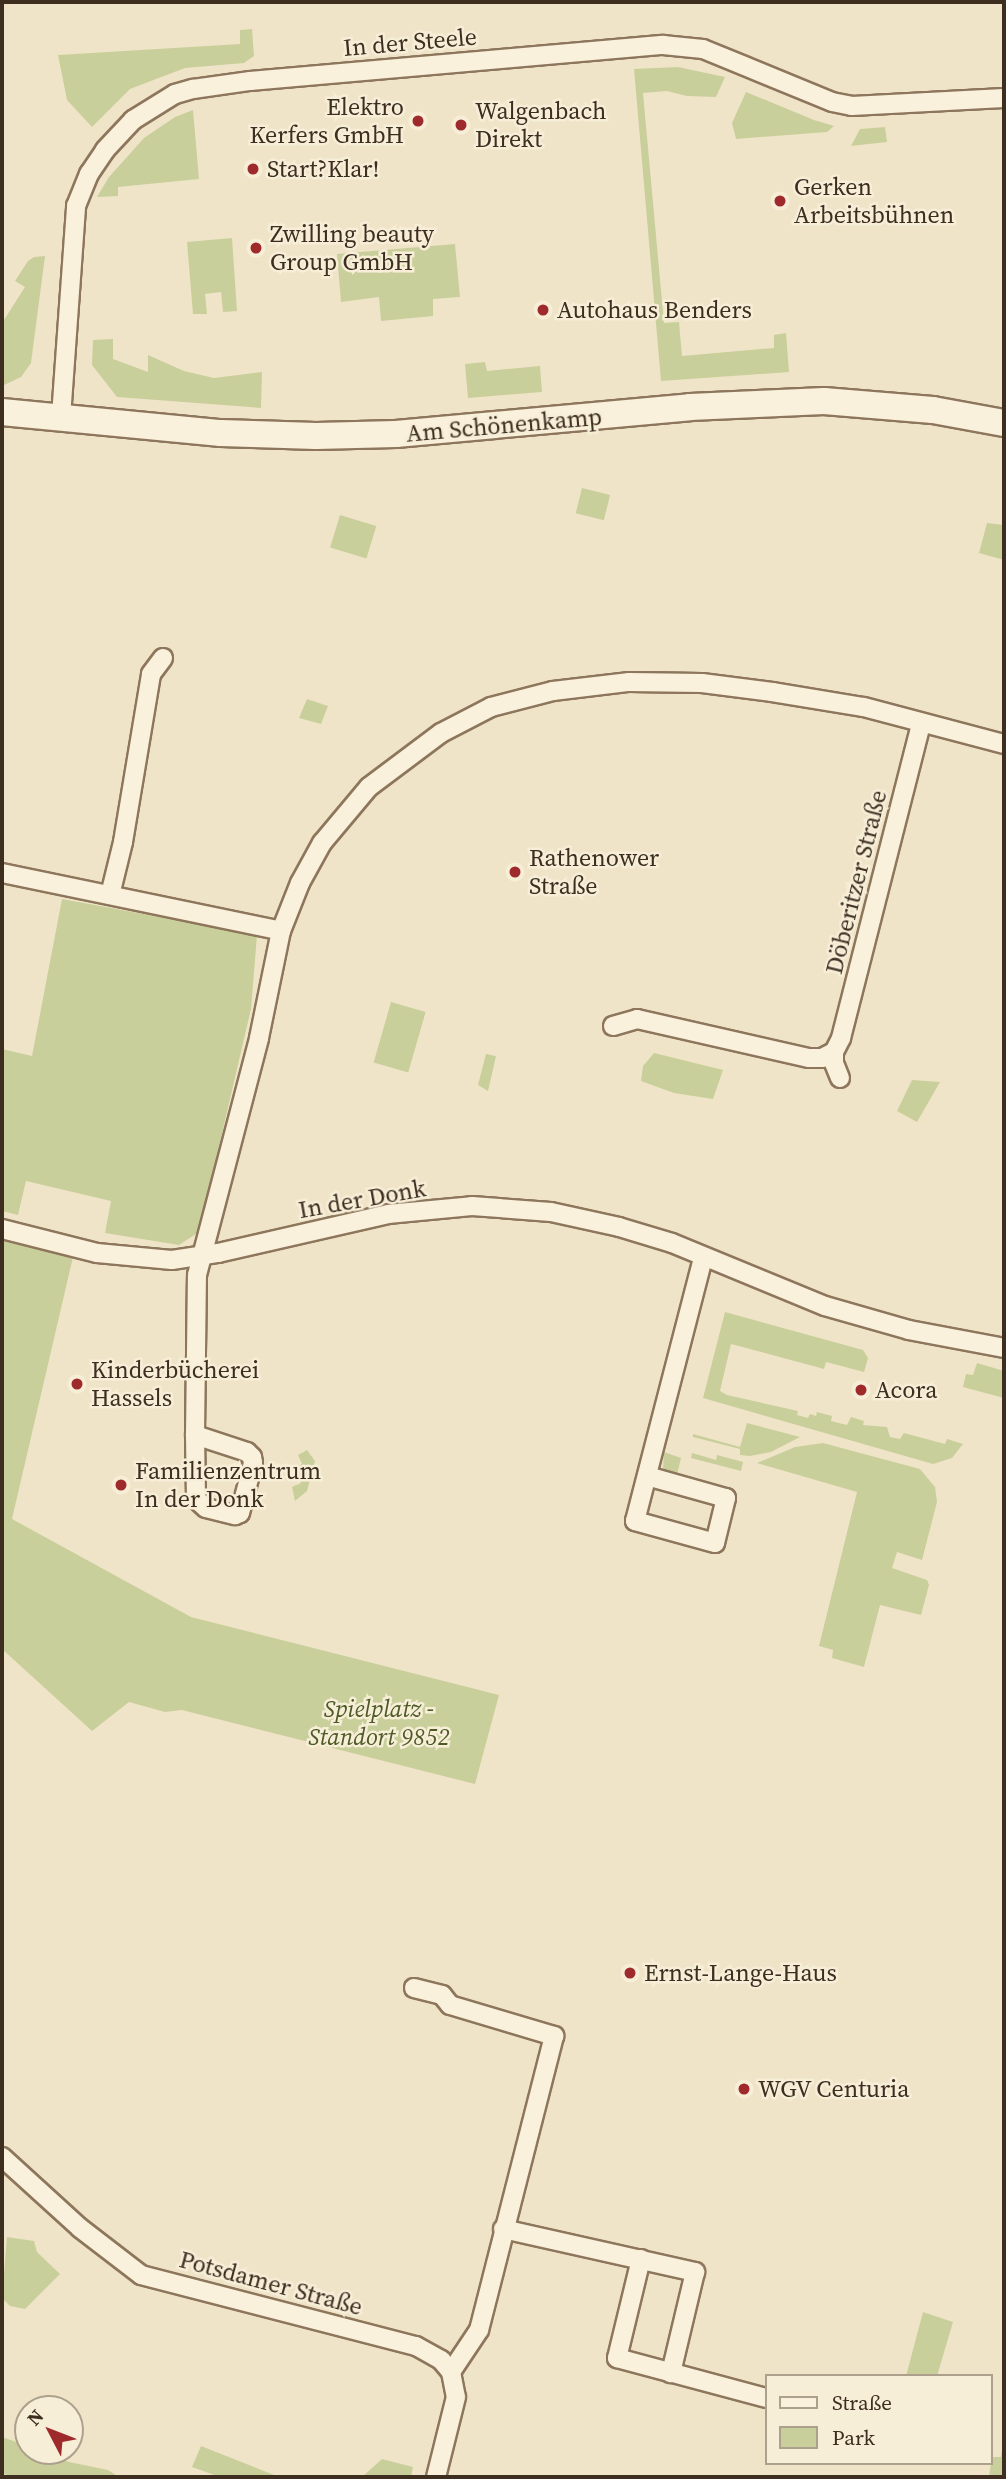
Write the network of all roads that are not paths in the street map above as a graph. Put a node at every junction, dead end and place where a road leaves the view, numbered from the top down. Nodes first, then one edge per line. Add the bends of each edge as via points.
1 (1004, 99) edge
2 (2, 412) edge
3 (61, 417) junction
4 (1004, 423) edge
5 (163, 658) dead end
6 (921, 723) junction
7 (1004, 744) edge
8 (2, 873) edge
9 (110, 895) junction
10 (281, 931) junction
11 (613, 1026) dead end
12 (834, 1052) junction
13 (840, 1078) dead end
14 (2, 1229) edge
15 (203, 1256) junction
16 (703, 1258) junction
17 (1004, 1348) edge
18 (195, 1435) junction
19 (647, 1476) junction
20 (414, 1988) dead end
21 (2, 2157) edge
22 (503, 2230) junction
23 (641, 2259) junction
24 (451, 2372) junction
25 (671, 2373) junction
26 (764, 2397) edge
27 (436, 2477) edge

1 - 3 street, In der Steele via 852,106 703,49 663,45 250,81 176,94 133,120 105,150 76,206
2 - 3 main road, Am Schönenkamp
3 - 4 main road, Am Schönenkamp via 221,433 346,436 690,407 824,401 933,410
5 - 9 street via 151,674
6 - 7 street
6 - 10 street via 864,707 702,682 629,682 510,700 441,733 369,786 322,843
6 - 12 street, Döberitzer Straße
8 - 9 street
9 - 10 street
10 - 15 street via 259,1038
11 - 12 street via 637,1019 809,1058
12 - 13 street
14 - 15 street, In der Donk via 97,1253 172,1260
15 - 16 street, In der Donk via 388,1214 472,1206 584,1218 672,1243
15 - 18 street via 197,1275
16 - 17 street, In der Donk via 825,1306 909,1330
16 - 19 street
18 - 18 street via 252,1457 240,1513 206,1508 197,1499
19 - 19 street via 635,1521 715,1543 726,1498
20 - 22 street via 442,1994 450,2005 554,2036
21 - 24 street, Potsdamer Straße via 80,2228 141,2275 416,2346 441,2360
22 - 23 street
22 - 24 street via 478,2330
23 - 25 street via 617,2358
23 - 25 street via 695,2272
24 - 27 street via 456,2387 454,2414
25 - 26 street

